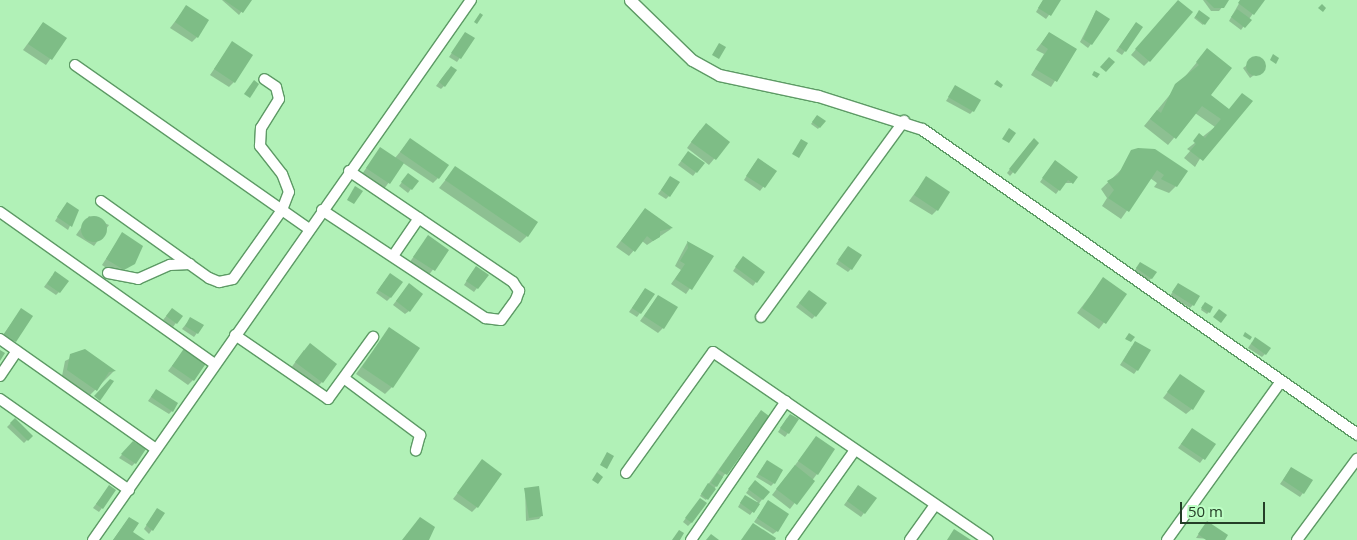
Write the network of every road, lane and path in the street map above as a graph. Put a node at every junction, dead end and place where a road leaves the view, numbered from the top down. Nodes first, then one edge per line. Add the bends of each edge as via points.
1 (471, 0) edge
2 (630, 0) edge
3 (75, 65) dead end
4 (264, 79) dead end
5 (904, 121) junction
6 (349, 171) junction
7 (101, 201) dead end
8 (282, 210) junction
9 (322, 210) junction
10 (0, 212) edge
11 (419, 218) junction
12 (309, 229) junction
13 (393, 256) junction
14 (190, 264) junction
15 (108, 274) dead end
16 (761, 317) dead end
17 (235, 335) junction
18 (373, 337) dead end
19 (0, 340) edge
20 (17, 351) junction
21 (215, 364) junction
22 (0, 376) edge
23 (345, 379) junction
24 (1280, 382) junction
25 (0, 399) edge
26 (786, 402) junction
27 (1357, 434) edge
28 (156, 449) junction
29 (416, 450) dead end
30 (855, 450) junction
31 (1357, 459) edge
32 (626, 473) dead end
33 (129, 490) junction
34 (935, 504) junction
35 (93, 540) edge
36 (691, 540) edge
37 (791, 540) edge
38 (910, 540) edge
39 (988, 540) edge
40 (1167, 540) edge
41 (1297, 540) edge

1 - 6 street
2 - 5 street via 692,60 719,75 818,96
3 - 8 street
4 - 8 street via 276,87 279,99 261,128 260,146 288,184
5 - 16 street
5 - 24 street via 922,129
6 - 9 street
6 - 11 street
7 - 14 street
8 - 12 street
8 - 14 street via 234,279 219,282
9 - 12 street
9 - 13 street
10 - 21 street
11 - 13 street
11 - 13 street via 513,282 519,291 516,299 500,320 493,322
12 - 17 street
14 - 15 street via 170,266 138,279
17 - 21 street
17 - 23 street via 328,399
18 - 23 street
19 - 20 street
20 - 22 street
20 - 28 street
21 - 28 street
23 - 29 street via 420,435
24 - 27 street
24 - 40 street
25 - 33 street
26 - 30 street
26 - 32 street via 713,352
26 - 36 street
28 - 33 street
30 - 34 street
30 - 37 street
31 - 41 street
33 - 35 street
34 - 38 street
34 - 39 street

